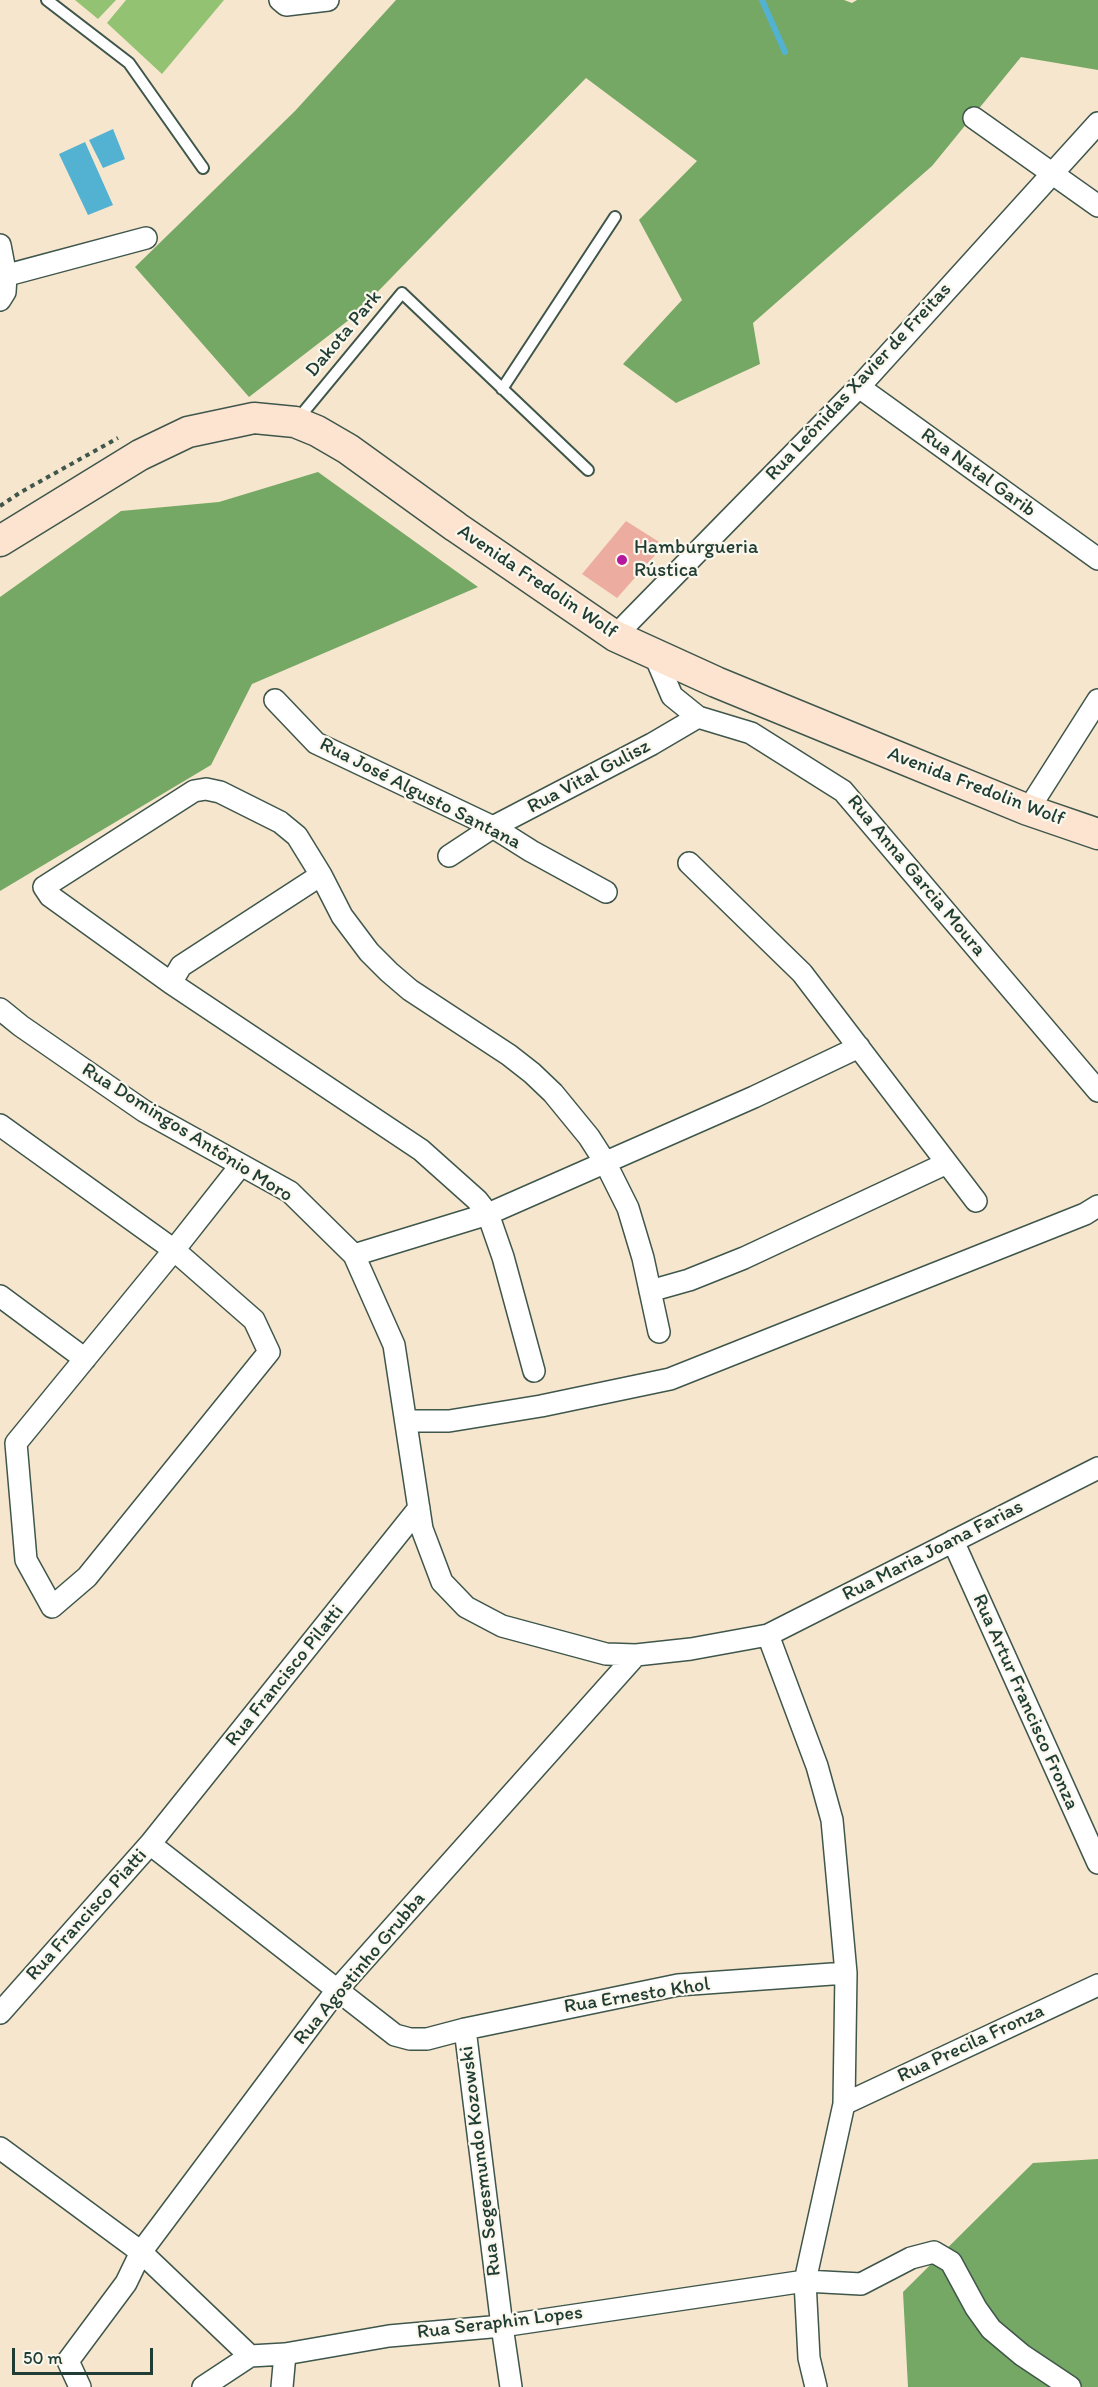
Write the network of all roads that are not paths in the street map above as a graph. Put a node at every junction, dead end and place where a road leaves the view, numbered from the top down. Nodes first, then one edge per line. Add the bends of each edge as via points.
1 (47, 0) edge
2 (280, 0) edge
3 (328, 0) edge
4 (974, 118) dead end
5 (1098, 123) edge
6 (203, 168) dead end
7 (1052, 172) junction
8 (1098, 206) edge
9 (615, 217) dead end
10 (146, 238) dead end
11 (0, 245) edge
12 (3, 277) edge
13 (0, 300) edge
14 (859, 387) junction
15 (502, 389) junction
16 (295, 422) junction
17 (588, 470) dead end
18 (0, 541) edge
19 (1098, 559) edge
20 (615, 636) junction
21 (655, 656) junction
22 (275, 700) dead end
23 (1098, 700) edge
24 (698, 717) junction
25 (1028, 810) junction
26 (493, 827) junction
27 (1098, 834) edge
28 (449, 856) dead end
29 (689, 863) dead end
30 (321, 875) junction
31 (606, 892) dead end
32 (171, 982) junction
33 (0, 1009) edge
34 (859, 1047) junction
35 (1098, 1091) edge
36 (0, 1125) edge
37 (605, 1162) junction
38 (947, 1163) junction
39 (241, 1165) junction
40 (976, 1201) dead end
41 (1091, 1210) edge
42 (488, 1214) junction
43 (174, 1250) junction
44 (354, 1255) junction
45 (650, 1291) junction
46 (0, 1296) edge
47 (659, 1332) dead end
48 (85, 1359) junction
49 (534, 1371) dead end
50 (406, 1421) junction
51 (1098, 1468) edge
52 (419, 1508) junction
53 (953, 1541) junction
54 (768, 1635) junction
55 (636, 1655) junction
56 (150, 1844) junction
57 (1098, 1863) edge
58 (846, 1973) junction
59 (1098, 1985) edge
60 (337, 1990) junction
61 (0, 2013) edge
62 (465, 2029) junction
63 (844, 2104) junction
64 (0, 2148) edge
65 (141, 2252) junction
66 (805, 2281) junction
67 (502, 2326) junction
68 (285, 2354) junction
69 (250, 2356) junction
70 (81, 2387) edge
71 (203, 2387) edge
72 (282, 2387) edge
73 (511, 2387) edge
74 (816, 2387) edge
75 (1070, 2387) edge

1 - 6 lane via 129,63
2 - 3 street via 286,5
4 - 7 street
5 - 7 street, Rua Leônidas Xavier de Freitas
7 - 8 street
7 - 14 street, Rua Leônidas Xavier de Freitas
9 - 15 lane
10 - 12 street
11 - 12 street
12 - 13 street via 5,292
14 - 19 street, Rua Natal Garib
14 - 20 street, Rua Leônidas Xavier de Freitas
15 - 16 lane, Dakota Park via 402,293
15 - 17 lane, Dakota Park
16 - 18 main road, Avenida Fredolin Wolf via 254,418 188,432 140,454
16 - 20 main road, Avenida Fredolin Wolf via 348,449
20 - 21 main road, Avenida Fredolin Wolf
21 - 24 street, Rua Anna Garcia Moura via 672,696
21 - 25 main road, Avenida Fredolin Wolf
22 - 26 street, Rua José Algusto Santana via 316,743
23 - 25 street
24 - 26 street, Rua Vital Gulisz
24 - 35 street, Rua Anna Garcia Moura via 751,733 843,791
25 - 27 main road, Avenida Fredolin Wolf
26 - 28 street, Rua Vital Gulisz
26 - 31 street, Rua José Algusto Santana
29 - 34 street via 802,973
30 - 32 street via 181,966
30 - 32 street via 297,836 280,822 206,789 194,791 44,887 50,896
30 - 37 street via 342,916 388,972 532,1073 572,1114
32 - 42 street via 421,1150
33 - 39 street, Rua Domingos Antônio Moro via 144,1111
34 - 37 street
34 - 38 street
36 - 43 street
37 - 42 street
37 - 45 street via 636,1232
38 - 40 street
38 - 45 street via 744,1258
39 - 43 street
39 - 44 street, Rua Domingos Antônio Moro via 290,1192
41 - 50 street via 670,1379 449,1421
42 - 44 street
42 - 49 street
43 - 48 street
43 - 48 street via 255,1320 269,1352 87,1577 52,1607 26,1560 16,1443
44 - 50 street, Rua Domingos Antônio Moro via 394,1345
45 - 47 street
46 - 48 street
50 - 52 street, Rua Domingos Antônio Moro
51 - 53 street, Rua Maria Joana Farias
52 - 55 street, Rua Domingos Antônio Moro via 422,1529 442,1582 466,1607 502,1626 606,1654
52 - 56 street, Rua Francisco Pilatti
53 - 54 street, Rua Maria Joana Farias
53 - 57 street, Rua Artur Francisco Fronza
54 - 55 street, Rua Domingos Antônio Moro
54 - 58 street via 817,1766 832,1820
55 - 60 street, Rua Agostinho Grubba
56 - 60 street, Rua Segesmundo Kozowski
56 - 61 street, Rua Francisco Piatti
58 - 62 street, Rua Ernesto Khol via 678,1985
58 - 63 street
59 - 63 street, Rua Precila Fronza
60 - 62 street, Rua Segesmundo Kozowski via 395,2035 428,2039
60 - 65 street, Rua Agostinho Grubba
62 - 67 street, Rua Segesmundo Kozowski
63 - 66 street
64 - 65 street
65 - 69 street
65 - 70 street, Rua Agostinho Grubba via 126,2283 68,2361
66 - 67 street, Rua Seraphin Lopes
66 - 74 street via 809,2358
66 - 75 street, Rua Seraphin Lopes via 861,2284 911,2258 934,2252 951,2262 991,2329
67 - 68 street, Rua Seraphin Lopes via 388,2336
67 - 73 street, Rua Segesmundo Kozowski
68 - 69 street, Rua Seraphin Lopes
68 - 72 street
69 - 71 street

